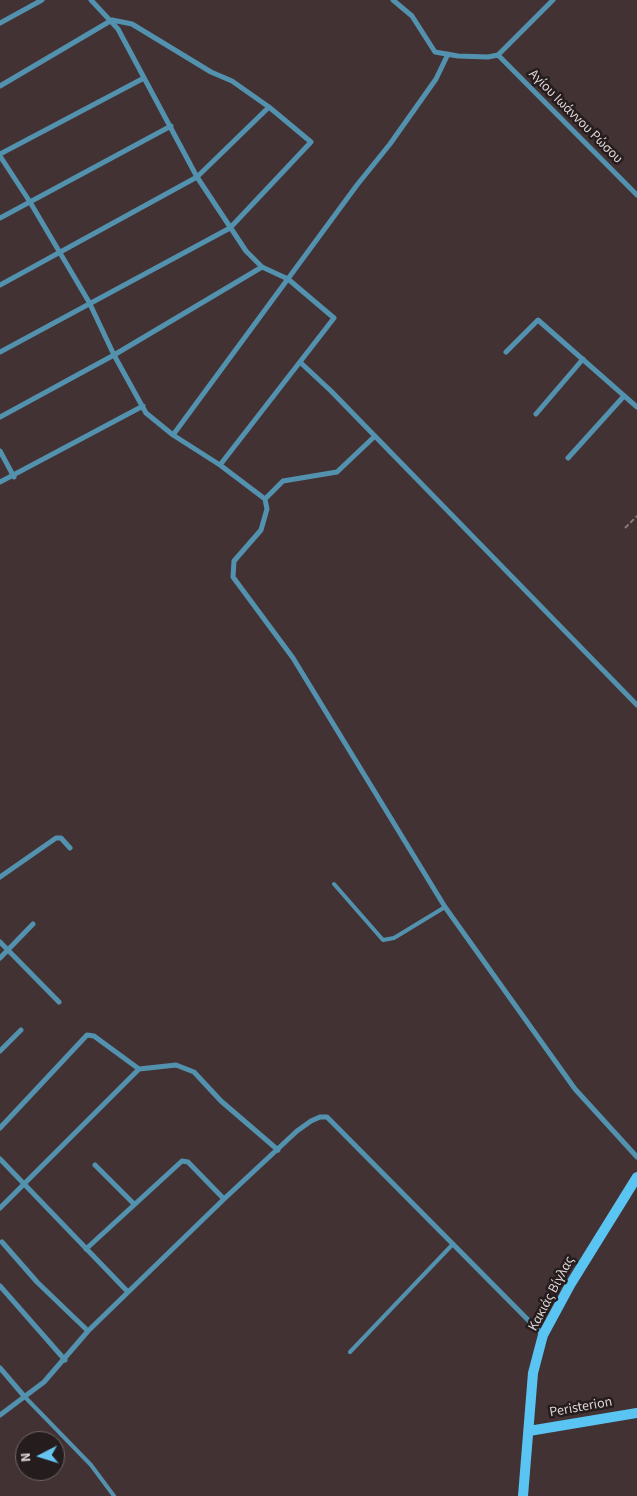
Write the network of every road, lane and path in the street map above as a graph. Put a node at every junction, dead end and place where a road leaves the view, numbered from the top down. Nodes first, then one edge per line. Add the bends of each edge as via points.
1 (42, 0) edge
2 (91, 0) edge
3 (393, 0) edge
4 (553, 0) edge
5 (112, 20) junction
6 (0, 23) edge
7 (448, 54) junction
8 (498, 55) junction
9 (144, 78) junction
10 (0, 86) edge
11 (269, 107) junction
12 (171, 126) junction
13 (0, 155) edge
14 (197, 177) junction
15 (637, 195) edge
16 (30, 202) junction
17 (0, 218) edge
18 (230, 228) junction
19 (59, 253) junction
20 (262, 266) junction
21 (288, 279) junction
22 (0, 285) edge
23 (89, 302) junction
24 (0, 352) edge
25 (506, 352) dead end
26 (114, 355) junction
27 (583, 359) junction
28 (301, 363) junction
29 (624, 396) junction
30 (142, 406) junction
31 (637, 407) edge
32 (536, 414) dead end
33 (0, 417) edge
34 (174, 435) junction
35 (375, 436) junction
36 (0, 451) edge
37 (568, 458) dead end
38 (220, 466) junction
39 (14, 477) junction
40 (0, 482) edge
41 (265, 499) junction
42 (637, 516) edge
43 (625, 528) dead end
44 (637, 705) edge
45 (70, 848) dead end
46 (0, 877) edge
47 (334, 884) dead end
48 (445, 907) junction
49 (33, 924) dead end
50 (0, 942) edge
51 (8, 950) junction
52 (0, 958) edge
53 (59, 1002) dead end
54 (22, 1030) dead end
55 (0, 1051) edge
56 (139, 1069) junction
57 (0, 1128) edge
58 (278, 1150) junction
59 (637, 1157) edge
60 (0, 1159) edge
61 (95, 1165) dead end
62 (637, 1177) edge
63 (24, 1184) junction
64 (224, 1199) junction
65 (134, 1204) junction
66 (0, 1208) edge
67 (2, 1242) dead end
68 (452, 1245) junction
69 (86, 1248) junction
70 (0, 1286) edge
71 (128, 1292) junction
72 (88, 1331) junction
73 (544, 1336) junction
74 (350, 1352) dead end
75 (65, 1360) junction
76 (0, 1368) edge
77 (24, 1396) junction
78 (637, 1413) edge
79 (0, 1415) edge
80 (530, 1431) junction
81 (114, 1496) edge
82 (523, 1496) edge

1 - 6 street
2 - 5 street
3 - 7 street via 412,16 434,52
4 - 8 street
5 - 9 street
5 - 10 street
5 - 11 street via 132,24 202,67 232,81
7 - 8 street
7 - 21 street via 436,79
8 - 15 street, Αγίου Ιωάννου Ρώσου
9 - 12 street
9 - 13 street
11 - 14 street
11 - 18 street via 311,142
12 - 14 street
12 - 16 street
13 - 16 street
14 - 18 street
14 - 19 street
16 - 17 street
16 - 19 street
18 - 20 street
18 - 23 street
19 - 22 street
19 - 23 street
20 - 21 street
20 - 26 street
21 - 28 street via 334,318
21 - 34 street
23 - 24 street
23 - 26 street
25 - 27 street via 538,320
26 - 30 street
26 - 33 street
27 - 29 street
27 - 32 street
28 - 35 street
28 - 38 street
29 - 31 street
29 - 37 street
30 - 34 street via 146,413
30 - 39 street
34 - 38 street
35 - 41 street via 337,472 283,481
35 - 44 street
36 - 39 street
38 - 41 street
39 - 40 street
41 - 48 street via 267,509 261,530 234,561 232,577 292,658
42 - 43 path
45 - 46 street via 62,838 56,838
47 - 48 lane via 383,940 394,938
48 - 59 street via 575,1089
49 - 51 street
50 - 51 street
51 - 52 street
51 - 53 street
54 - 55 street
56 - 57 street via 94,1036 87,1036
56 - 58 street via 176,1065 194,1072 246,1124
56 - 63 street
58 - 64 street
58 - 68 street via 311,1121 327,1117
60 - 63 street
61 - 65 street
62 - 73 street, Κακιάς Βίγλας via 570,1285
63 - 66 street
63 - 69 street
64 - 65 street via 188,1162 182,1162
64 - 71 street
65 - 69 street
67 - 72 street via 37,1282
68 - 73 street
68 - 74 lane
69 - 71 street
70 - 75 street
71 - 72 street
72 - 75 street
73 - 80 street, Κακιάς Βίγλας via 534,1373
75 - 77 street via 44,1382
76 - 77 street
77 - 79 street
77 - 81 lane via 90,1465
78 - 80 street, Peristerion
80 - 82 street, Κακιάς Βίγλας

